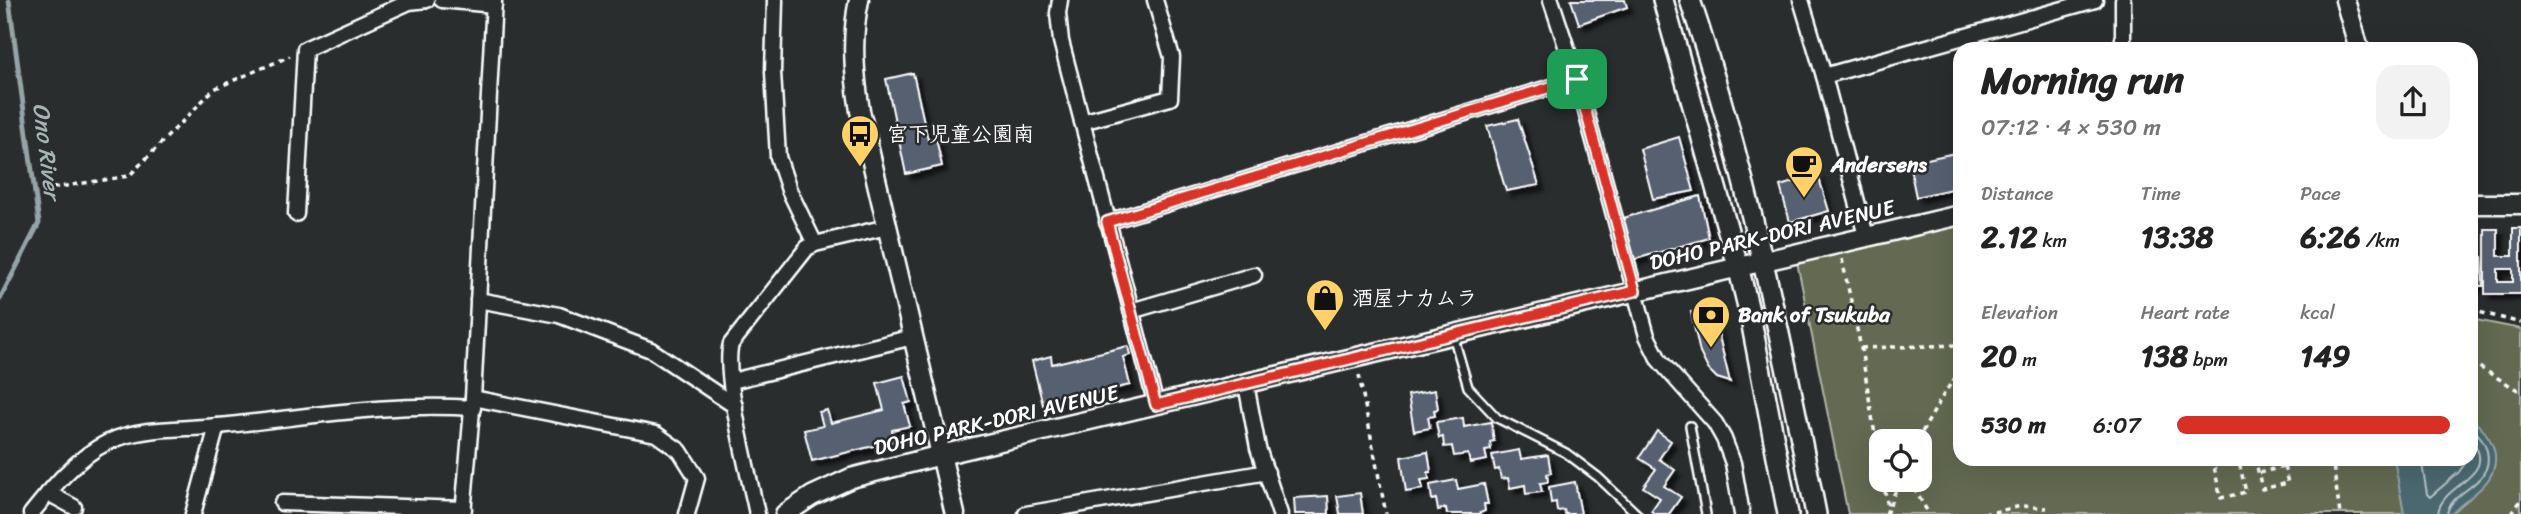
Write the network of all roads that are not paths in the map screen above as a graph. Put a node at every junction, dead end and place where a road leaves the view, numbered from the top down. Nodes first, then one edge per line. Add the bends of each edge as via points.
1 (426, 0) edge
2 (442, 0) edge
3 (775, 0) edge
4 (859, 0) edge
5 (1060, 0) edge
6 (1155, 0) edge
7 (1551, 0) edge
8 (1663, 0) edge
9 (1690, 0) edge
10 (1801, 0) edge
11 (2095, 0) edge
12 (2123, 0) edge
13 (2345, 0) edge
14 (494, 2) edge
15 (2123, 42) edge
16 (2357, 42) edge
17 (1824, 76) junction
18 (1577, 79) junction
19 (1082, 122) junction
20 (2478, 204) edge
21 (2521, 204) edge
22 (296, 214) dead end
23 (1953, 217) edge
24 (1107, 222) junction
25 (887, 227) junction
26 (1866, 236) junction
27 (815, 244) junction
28 (1764, 260) junction
29 (1738, 266) junction
30 (1254, 275) dead end
31 (1635, 291) junction
32 (478, 300) junction
33 (1130, 311) junction
34 (1453, 335) junction
35 (914, 337) junction
36 (732, 381) junction
37 (1247, 384) junction
38 (473, 403) junction
39 (1156, 405) junction
40 (735, 406) junction
41 (217, 426) junction
42 (1690, 426) dead end
43 (941, 455) junction
44 (1267, 472) junction
45 (48, 493) junction
46 (282, 503) dead end
47 (74, 507) dead end
48 (464, 512) edge
49 (31, 514) edge
50 (192, 514) edge
51 (687, 514) edge
52 (757, 514) edge
53 (785, 514) edge
54 (955, 514) edge
55 (1026, 514) edge
56 (1280, 514) edge
57 (1637, 514) edge
58 (1706, 514) edge
59 (1742, 514) edge
60 (1788, 514) edge
61 (1816, 514) edge

1 - 22 street via 409,2 305,49
2 - 14 street
3 - 27 street via 778,157
4 - 25 street via 853,40 856,87
5 - 19 street via 1059,29
6 - 19 street via 1172,57 1170,98
7 - 18 street
8 - 29 main road
9 - 28 main road
10 - 17 street
11 - 17 street
12 - 15 street
13 - 16 street
14 - 32 street
17 - 26 street
18 - 24 street
18 - 31 street
19 - 24 street
20 - 21 street
23 - 26 street, DOHO PARK-DORI AVENUE
24 - 33 street
25 - 27 street
25 - 35 street
26 - 28 street, DOHO PARK-DORI AVENUE
27 - 36 street via 807,248 731,344
28 - 29 street, DOHO PARK-DORI AVENUE
28 - 61 main road
29 - 31 street, DOHO PARK-DORI AVENUE
29 - 60 main road
30 - 33 street
31 - 34 street, DOHO PARK-DORI AVENUE
31 - 59 street via 1659,360 1724,439
32 - 38 street
32 - 40 street via 559,315 651,350
33 - 39 street
34 - 37 street, DOHO PARK-DORI AVENUE
34 - 57 lane via 1468,387 1497,418 1566,453
35 - 36 street
35 - 43 street
36 - 40 street
37 - 39 street, DOHO PARK-DORI AVENUE
37 - 44 street
38 - 41 street via 340,411
38 - 48 street
38 - 51 street via 656,434 680,451 697,478
39 - 43 street, DOHO PARK-DORI AVENUE
40 - 52 street
41 - 45 street via 158,429 110,441 91,452
41 - 50 street
42 - 58 lane
43 - 53 street, DOHO PARK-DORI AVENUE via 851,478
43 - 54 street
44 - 55 street
44 - 56 street
45 - 47 street
45 - 49 street
46 - 48 street

